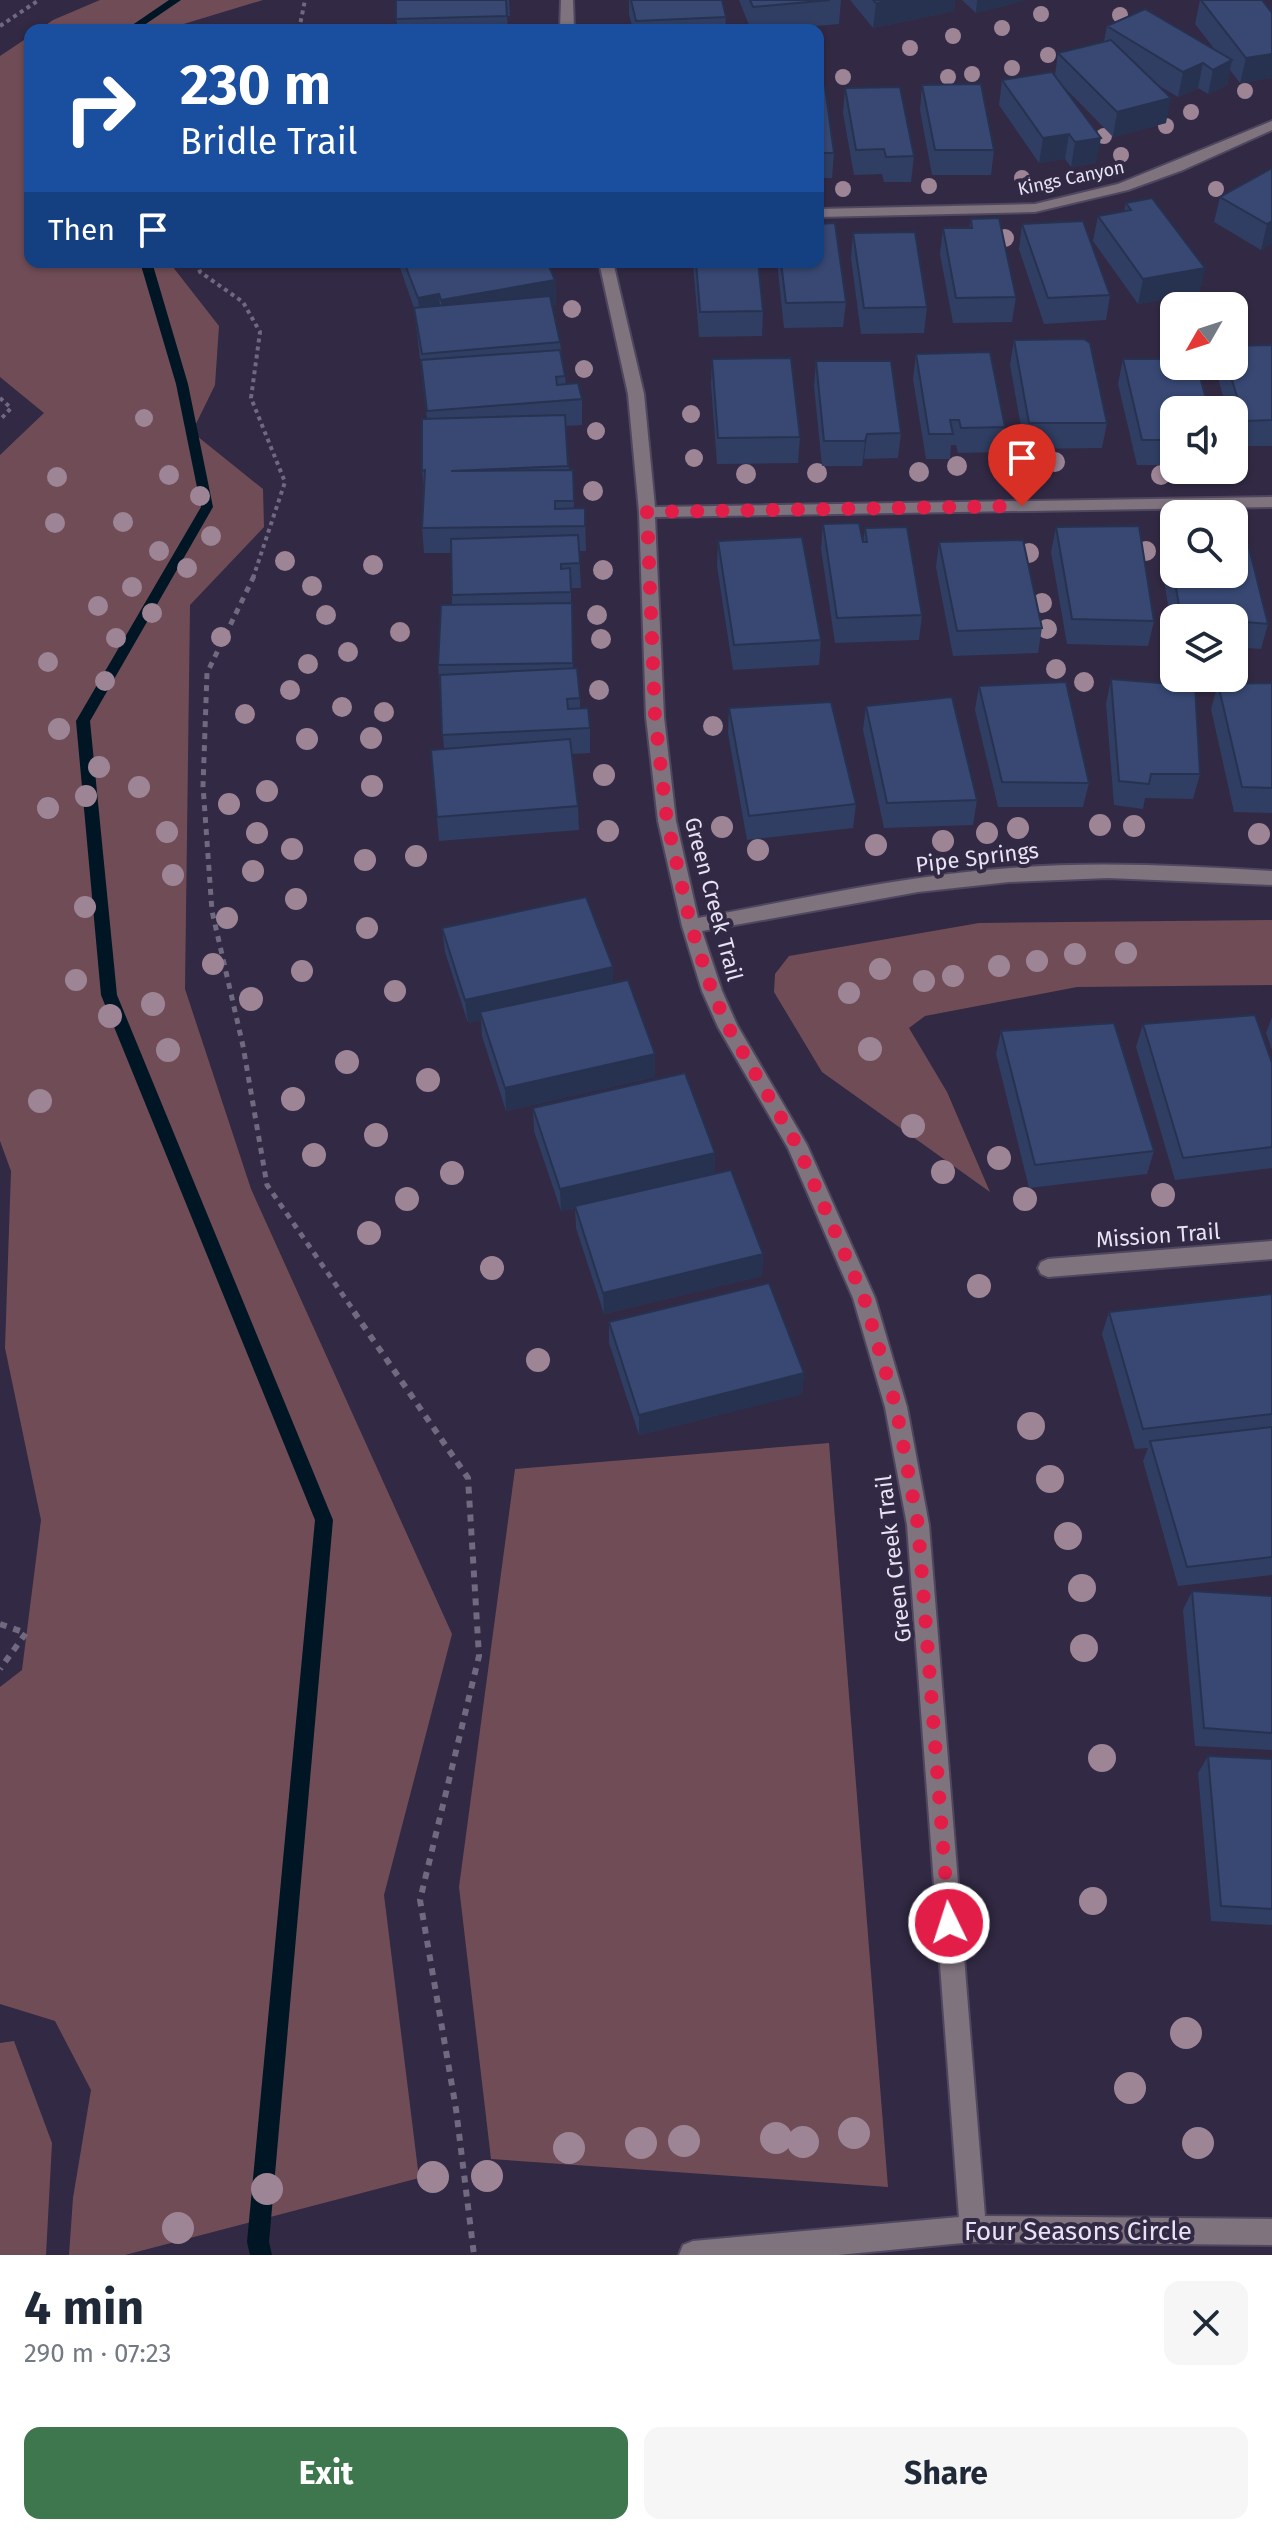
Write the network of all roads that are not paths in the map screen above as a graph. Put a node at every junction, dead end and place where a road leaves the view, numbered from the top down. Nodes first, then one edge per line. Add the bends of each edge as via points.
1 (567, 0) edge
2 (567, 24) edge
3 (1272, 125) edge
4 (824, 213) edge
5 (607, 268) edge
6 (1272, 502) edge
7 (647, 512) junction
8 (1272, 878) edge
9 (691, 926) junction
10 (1272, 1250) edge
11 (1048, 1268) dead end
12 (973, 2229) junction
13 (1272, 2232) edge
14 (693, 2255) edge

1 - 2 street
3 - 4 street, Kings Canyon via 1123,187 1035,208
5 - 7 street, Green Creek Trail via 636,394
6 - 7 street
7 - 9 street, Green Creek Trail via 655,717 667,821
8 - 9 street, Pipe Springs via 1051,872 973,879
9 - 12 street, Green Creek Trail via 728,1027 797,1145 864,1298 896,1407 918,1525
10 - 11 street, Mission Trail
12 - 13 street, Four Seasons Circle
12 - 14 street, Four Seasons Circle

